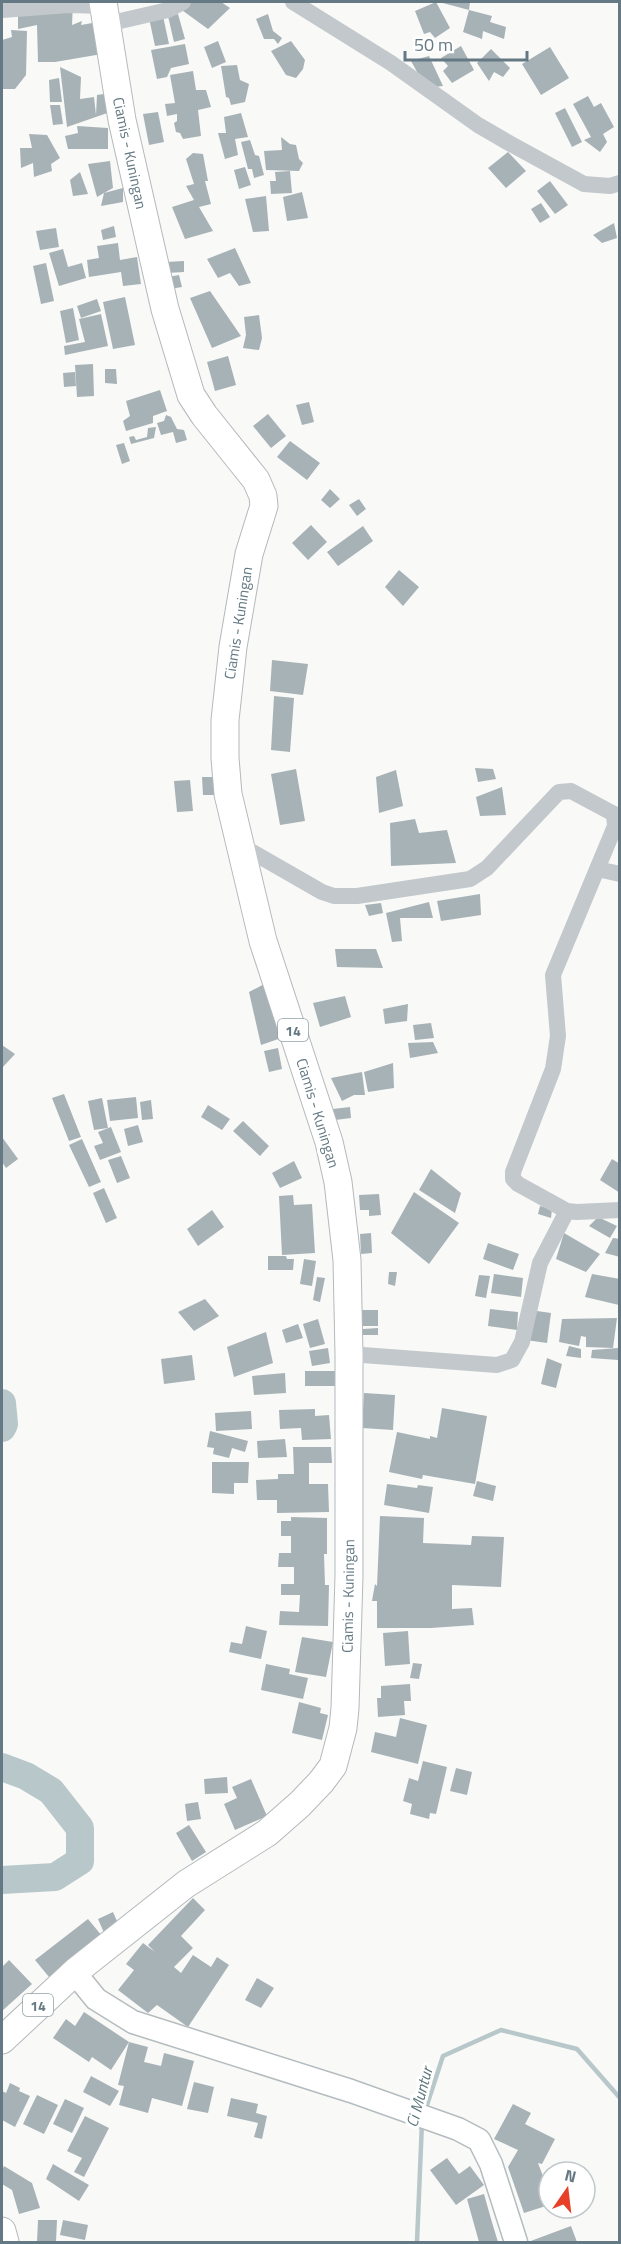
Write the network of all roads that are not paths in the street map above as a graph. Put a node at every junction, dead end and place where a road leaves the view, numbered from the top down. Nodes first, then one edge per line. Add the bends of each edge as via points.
1 (183, 2) edge
2 (293, 2) edge
3 (2, 10) edge
4 (105, 11) edge
5 (620, 183) edge
6 (240, 845) junction
7 (597, 869) junction
8 (620, 874) edge
9 (567, 1210) junction
10 (620, 1210) edge
11 (349, 1354) junction
12 (76, 1971) junction
13 (2, 2040) edge
14 (2, 2231) edge
15 (5, 2242) edge
16 (516, 2242) edge

1 - 4 street via 168,10
2 - 5 street via 509,144 584,184
3 - 4 street via 69,5
4 - 6 highway, Ciamis - Kuningan / 14 via 122,120 165,309 192,395 256,480 263,496 264,506 245,574 225,720 228,794
6 - 7 street via 334,896 470,879 487,868 565,790 614,814 615,826
6 - 11 highway, Ciamis - Kuningan / 14 via 263,941 329,1142 338,1182 347,1260
7 - 8 street
7 - 9 street via 553,975 558,1036 553,1069 513,1172 518,1184
9 - 10 street
9 - 11 street via 540,1263 522,1342 512,1360 497,1365
11 - 12 highway, Ciamis - Kuningan / 14 via 345,1708 333,1766 300,1804 267,1833 186,1884
12 - 13 highway, Ciamis - Kuningan / 14
12 - 16 main road via 96,1999 133,2022 351,2091 458,2129 478,2140
14 - 15 highway

